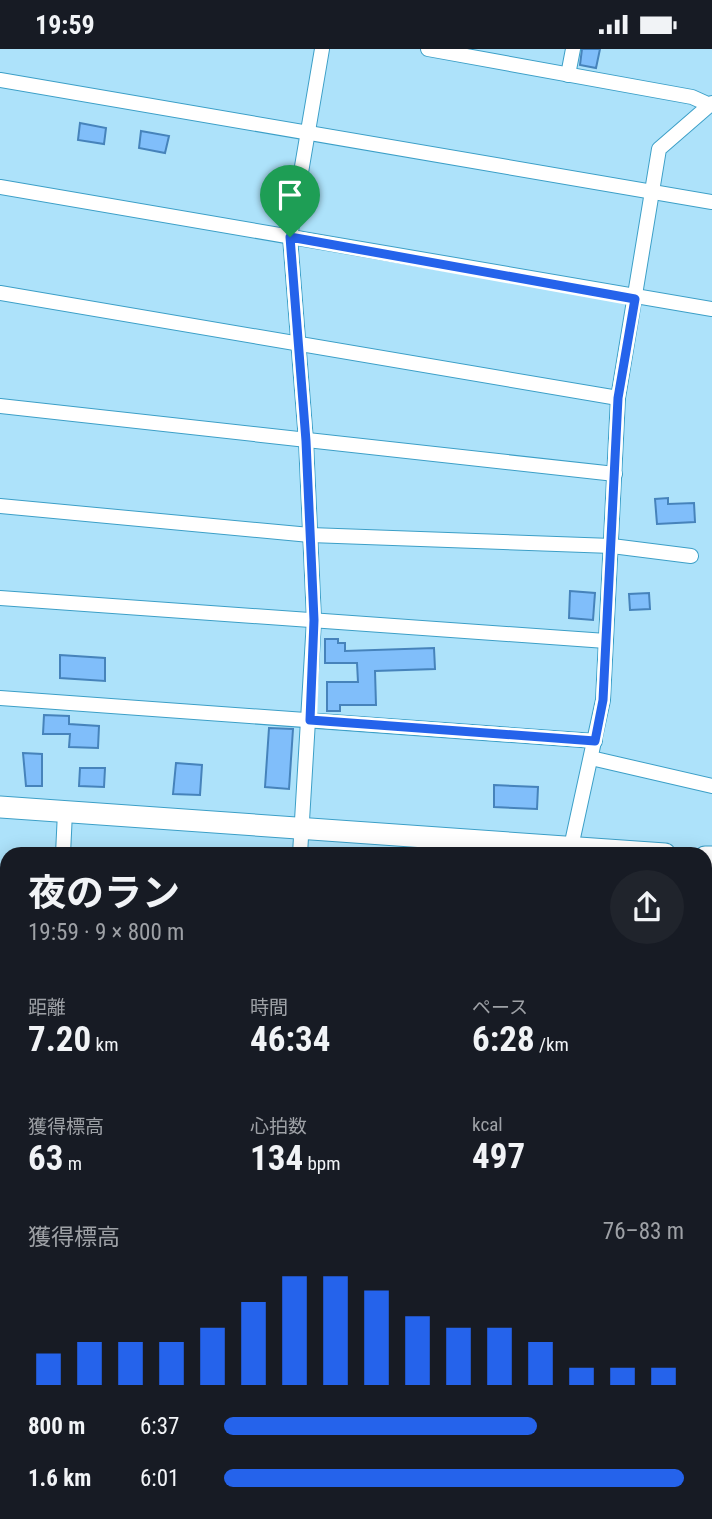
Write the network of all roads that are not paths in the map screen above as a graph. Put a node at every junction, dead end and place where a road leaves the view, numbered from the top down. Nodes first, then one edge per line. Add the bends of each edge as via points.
1 (322, 49) edge
2 (428, 49) edge
3 (573, 49) edge
4 (461, 53) edge
5 (568, 75) junction
6 (0, 80) edge
7 (711, 104) edge
8 (307, 133) junction
9 (0, 187) edge
10 (653, 192) junction
11 (712, 202) edge
12 (290, 237) junction
13 (0, 297) edge
14 (635, 299) junction
15 (712, 309) edge
16 (298, 344) junction
17 (618, 398) junction
18 (0, 406) edge
19 (306, 441) junction
20 (615, 474) junction
21 (0, 506) edge
22 (310, 535) junction
23 (612, 546) junction
24 (691, 556) dead end
25 (0, 598) edge
26 (314, 620) junction
27 (607, 641) junction
28 (0, 698) edge
29 (310, 720) junction
30 (595, 741) junction
31 (591, 758) junction
32 (712, 786) edge
33 (0, 807) edge
34 (65, 812) junction
35 (302, 828) junction
36 (63, 847) edge
37 (301, 847) edge
38 (571, 847) joint

1 - 8 street
2 - 4 street
3 - 5 street
4 - 5 street
5 - 7 street
6 - 8 street
7 - 10 street via 659,149
8 - 10 street
8 - 12 street
9 - 12 street
10 - 11 street
10 - 14 street
12 - 14 street
12 - 16 street
13 - 16 street
14 - 15 street
14 - 17 street
16 - 17 street
16 - 19 street
17 - 20 street
18 - 19 street
19 - 20 street
19 - 22 street
20 - 23 street
21 - 22 street
22 - 23 street
22 - 26 street
23 - 24 street
23 - 27 street
25 - 26 street
26 - 27 street
26 - 29 street
27 - 30 street
28 - 29 street
29 - 30 street
29 - 35 street
30 - 31 street
31 - 32 street
31 - 38 street
33 - 34 street
34 - 35 street
34 - 36 street
35 - 37 street
35 - 38 street

